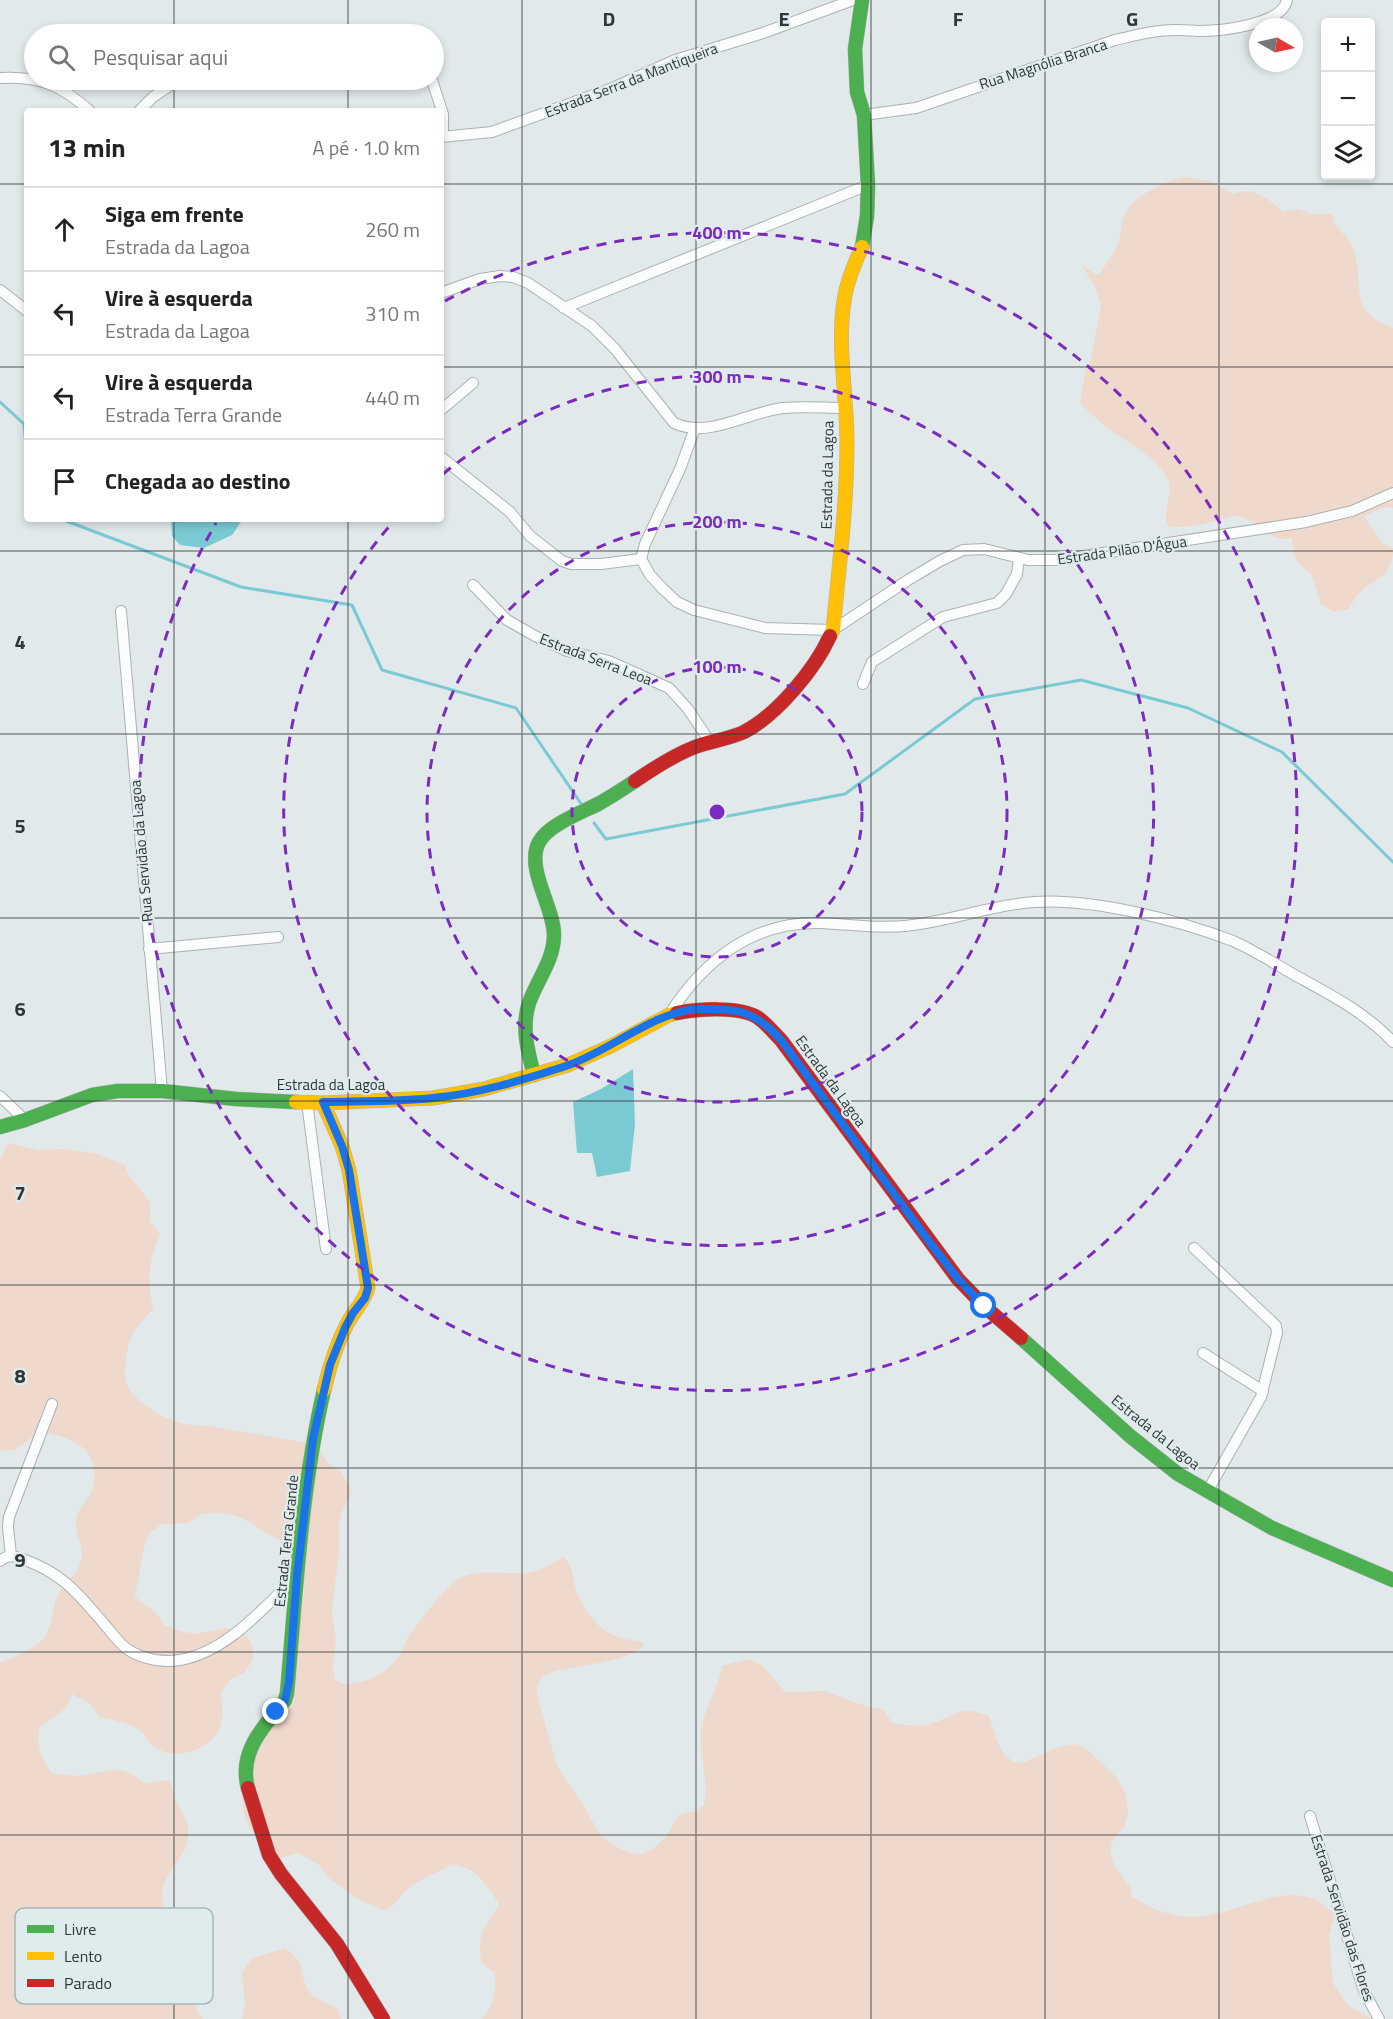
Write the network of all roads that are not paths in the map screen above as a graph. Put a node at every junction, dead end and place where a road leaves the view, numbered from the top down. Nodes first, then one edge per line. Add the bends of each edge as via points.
1 (853, 0) edge
2 (862, 0) edge
3 (1287, 0) edge
4 (0, 78) edge
5 (24, 80) edge
6 (64, 90) edge
7 (163, 90) edge
8 (435, 90) edge
9 (87, 108) edge
10 (142, 108) edge
11 (441, 108) edge
12 (864, 115) junction
13 (444, 136) edge
14 (868, 185) junction
15 (0, 290) edge
16 (444, 292) edge
17 (564, 308) junction
18 (24, 309) edge
19 (473, 383) dead end
20 (444, 407) edge
21 (844, 408) junction
22 (695, 428) junction
23 (444, 459) edge
24 (1393, 493) edge
25 (1019, 558) junction
26 (641, 559) junction
27 (474, 585) dead end
28 (121, 611) dead end
29 (833, 630) junction
30 (863, 684) dead end
31 (710, 742) junction
32 (278, 936) dead end
33 (149, 949) junction
34 (669, 1015) junction
35 (1393, 1042) edge
36 (534, 1075) junction
37 (162, 1091) junction
38 (0, 1096) edge
39 (307, 1102) junction
40 (323, 1102) junction
41 (25, 1120) junction
42 (0, 1127) edge
43 (1194, 1248) dead end
44 (326, 1250) dead end
45 (1203, 1353) dead end
46 (1263, 1391) junction
47 (52, 1404) dead end
48 (1207, 1491) junction
49 (11, 1556) junction
50 (0, 1561) edge
51 (297, 1576) junction
52 (1393, 1580) edge
53 (1310, 1816) dead end
54 (383, 2019) edge
55 (1378, 2019) edge

1 - 13 street, Estrada Serra da Mantiqueira via 675,60 610,89 492,132
2 - 12 street, Estrada da Lagoa via 855,49 857,92
3 - 12 street, Rua Magnólia Branca via 1282,11 1260,22 1208,31 1149,32 916,108
4 - 5 street
6 - 9 street
7 - 10 street
8 - 11 street
12 - 14 street, Estrada da Lagoa
14 - 17 street
14 - 21 street, Estrada da Lagoa via 862,247 851,272 842,322
15 - 18 street
16 - 17 street via 480,279 513,277
17 - 22 street via 592,326 615,349 674,423
19 - 20 street
21 - 22 street via 768,410
21 - 29 street, Estrada da Lagoa via 844,521
22 - 26 street
23 - 26 street via 510,512 530,536 562,561 602,564
24 - 25 street, Estrada Pilão D'Água via 1352,511 1306,522 1056,560
25 - 29 street, Estrada Pilão D'Água via 984,549 963,550 916,575
25 - 30 street via 1017,574 997,603 943,617 872,662
26 - 29 street via 662,588 677,602 694,610 765,628
27 - 31 street, Estrada Serra Leoa via 507,620 534,636 567,651 609,661 669,688
28 - 33 street, Rua Servidão da Lagoa
29 - 31 street, Estrada da Lagoa via 828,644 768,715 750,728
31 - 36 street, Estrada da Lagoa via 672,757 608,799 552,828 540,839 537,868 554,936 549,961 526,1016
32 - 33 street
33 - 37 street, Rua Servidão da Lagoa
34 - 35 street via 710,963 767,930 817,923 916,926 1034,902 1071,902 1151,915 1234,942 1357,1011
34 - 36 street, Estrada da Lagoa via 611,1046
34 - 48 street, Estrada da Lagoa via 698,1009 740,1012 767,1025 958,1279 1131,1436
36 - 40 street, Estrada da Lagoa via 433,1098
37 - 39 street, Estrada da Lagoa
37 - 41 street, Estrada da Lagoa via 92,1095
38 - 41 street
39 - 40 street, Estrada da Lagoa
39 - 44 street
40 - 51 street, Estrada Terra Grande via 349,1170 368,1288 330,1365 313,1439
41 - 42 street, Estrada da Lagoa
43 - 46 street via 1276,1326
45 - 46 street
46 - 48 street
47 - 49 street via 9,1516
48 - 52 street, Estrada da Lagoa via 1272,1527
49 - 50 street
49 - 51 street via 56,1575 126,1648 157,1660 179,1660 202,1653 234,1633
51 - 54 street, Estrada Terra Grande via 288,1693 255,1736 244,1763 246,1781 269,1855 337,1944
53 - 55 street, Estrada Servidão das Flores via 1364,1991

